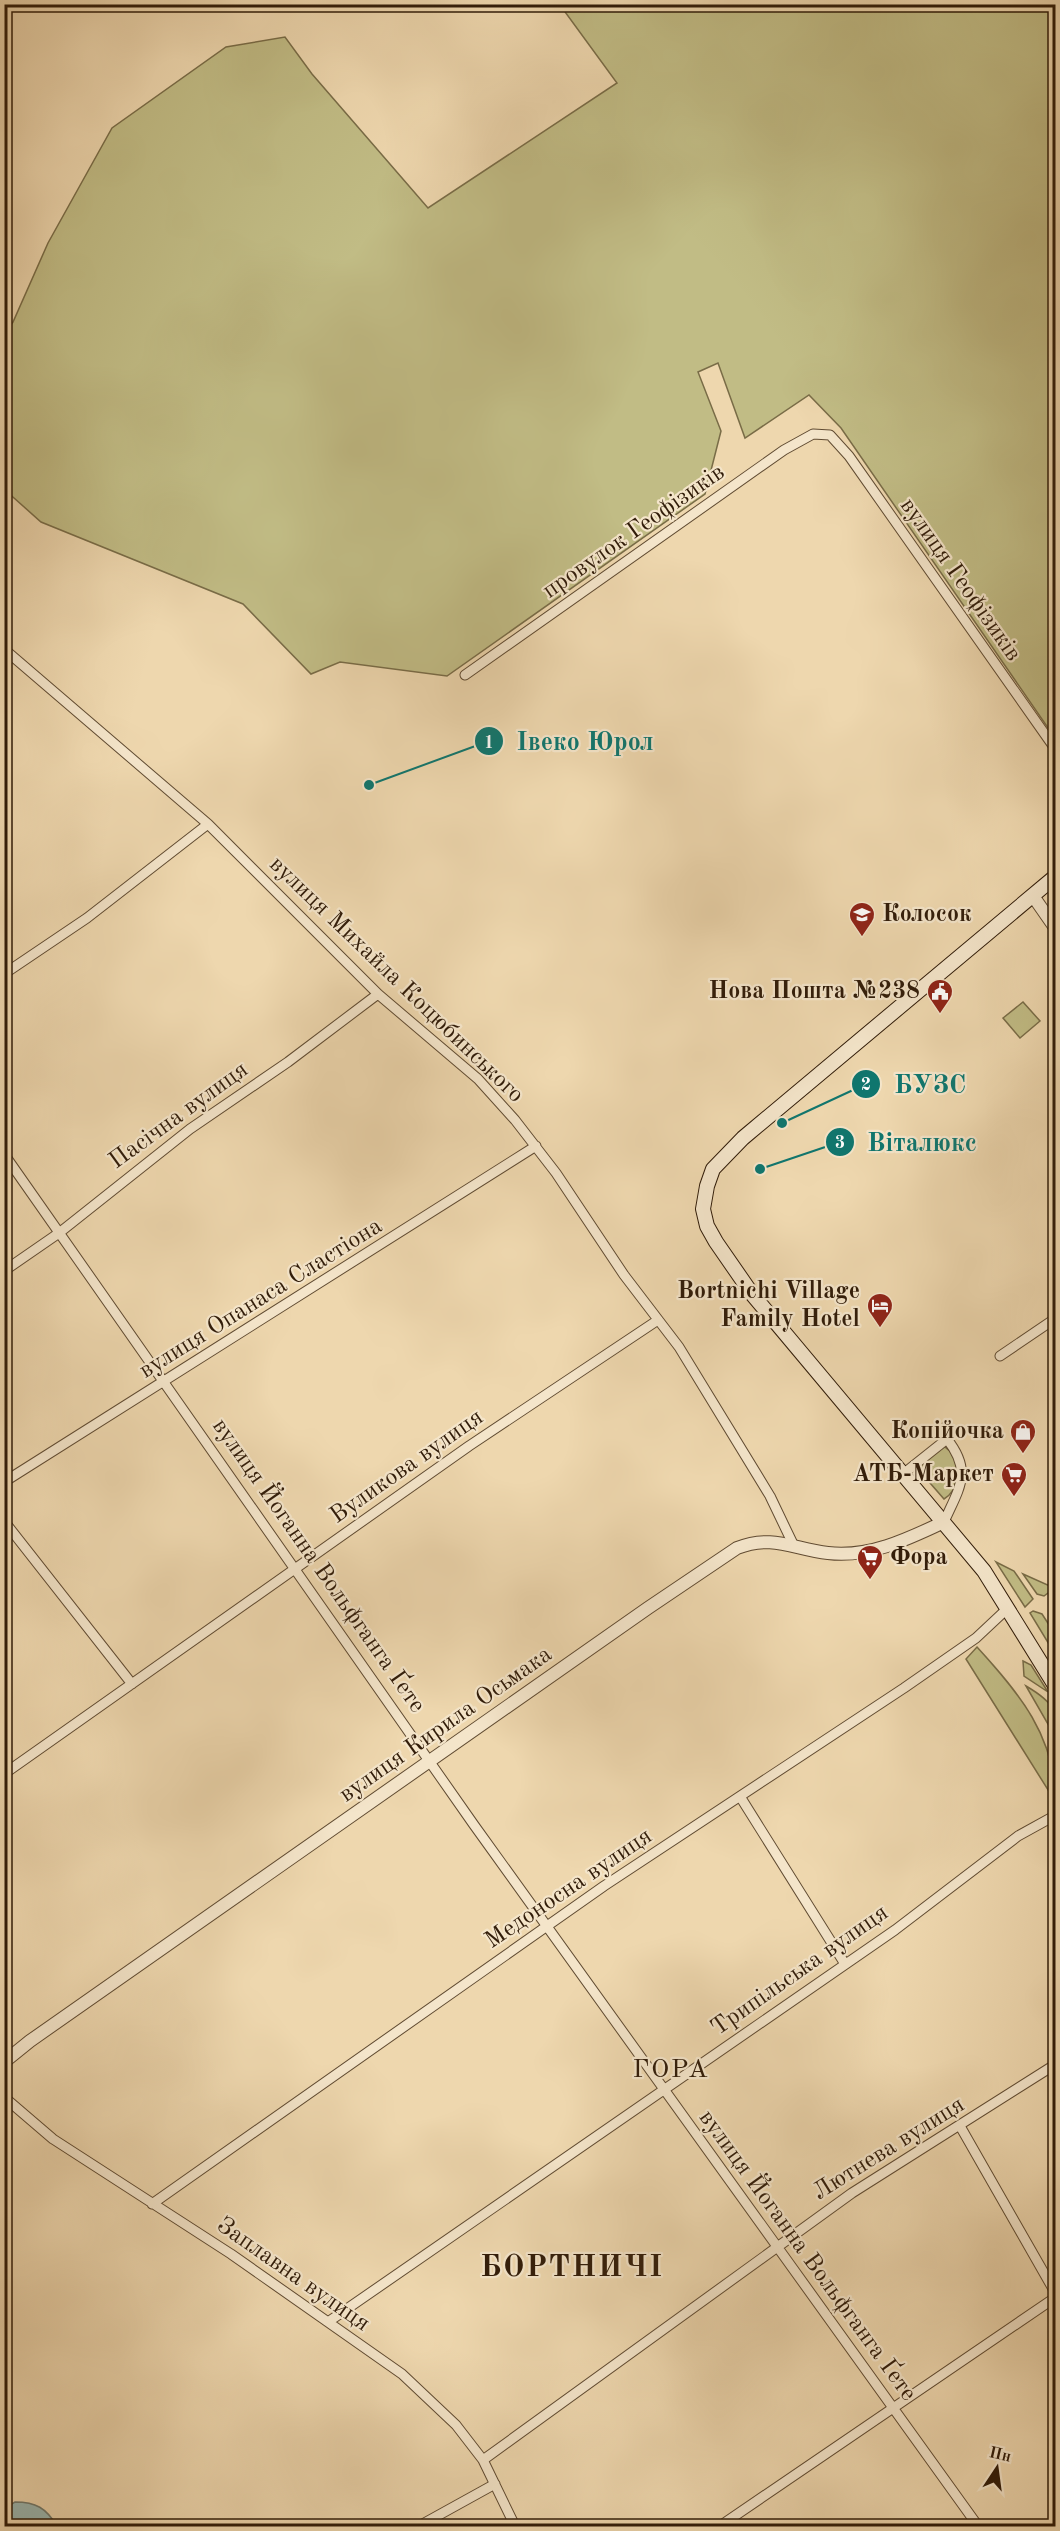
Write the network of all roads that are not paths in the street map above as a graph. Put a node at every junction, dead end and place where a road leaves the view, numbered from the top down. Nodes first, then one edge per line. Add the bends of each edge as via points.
1 (830, 435) joint
2 (4, 649) edge
3 (465, 675) dead end
4 (1056, 750) edge
5 (208, 824) junction
6 (1056, 876) edge
7 (1033, 896) junction
8 (1056, 928) edge
9 (4, 975) edge
10 (378, 994) junction
11 (536, 1146) junction
12 (4, 1154) edge
13 (59, 1233) junction
14 (4, 1271) edge
15 (1056, 1318) edge
16 (658, 1320) junction
17 (1000, 1356) dead end
18 (166, 1382) junction
19 (947, 1425) dead end
20 (947, 1439) junction
21 (903, 1474) junction
22 (4, 1482) edge
23 (4, 1521) edge
24 (944, 1522) junction
25 (793, 1544) junction
26 (297, 1569) junction
27 (1008, 1608) junction
28 (132, 1684) junction
29 (1056, 1687) edge
30 (430, 1760) junction
31 (4, 1774) edge
32 (741, 1798) junction
33 (1056, 1815) edge
34 (548, 1926) junction
35 (845, 1964) junction
36 (4, 2062) edge
37 (1056, 2064) edge
38 (663, 2089) junction
39 (4, 2097) edge
40 (960, 2126) junction
41 (152, 2204) junction
42 (775, 2247) junction
43 (1056, 2296) edge
44 (328, 2322) junction
45 (892, 2408) junction
46 (483, 2460) junction
47 (495, 2484) junction
48 (419, 2526) edge
49 (515, 2526) edge
50 (720, 2526) edge
51 (978, 2526) edge

1 - 3 street, провулок Геофізиків via 813,434 784,450
1 - 4 street, вулиця Геофізиків via 849,456
2 - 5 street, вулиця Михайла Коцюбинського
5 - 9 street via 87,918
5 - 10 street, вулиця Михайла Коцюбинського
6 - 7 main road
7 - 8 street
7 - 21 main road via 743,1138 713,1169 707,1186 703,1209 716,1242 752,1294
10 - 11 street, вулиця Михайла Коцюбинського via 478,1080
10 - 13 street, Пасічна вулиця via 288,1062 189,1129
11 - 16 street, вулиця Михайла Коцюбинського via 587,1224
11 - 18 street, вулиця Опанаса Сластіона
12 - 13 street, вулиця Йоганна Вольфганга Ґете
13 - 14 street, Пасічна вулиця
13 - 18 street, вулиця Йоганна Вольфганга Ґете
15 - 17 street
16 - 25 street, вулиця Михайла Коцюбинського via 679,1347 770,1496
16 - 26 street, Вуликова вулиця
18 - 22 street, вулиця Опанаса Сластіона
18 - 26 street, вулиця Йоганна Вольфганга Ґете
19 - 20 street
20 - 21 street
20 - 24 street via 960,1456 962,1482
21 - 24 main road
23 - 28 street
24 - 25 street, вулиця Кирила Осьмака via 904,1541 854,1554 829,1553
24 - 27 main road
25 - 30 street, вулиця Кирила Осьмака via 756,1541 737,1548
26 - 28 street, Вуликова вулиця
26 - 30 street, вулиця Йоганна Вольфганга Ґете
27 - 29 main road
27 - 32 street, Медоносна вулиця via 976,1638
28 - 31 street, Вуликова вулиця
30 - 34 street, вулиця Йоганна Вольфганга Ґете
30 - 36 street, вулиця Кирила Осьмака
32 - 34 street, Медоносна вулиця
32 - 35 street
33 - 35 street, Трипільська вулиця via 1018,1836
34 - 38 street, вулиця Йоганна Вольфганга Ґете
34 - 41 street, Медоносна вулиця
35 - 38 street, Трипільська вулиця
37 - 40 street, Лютнева вулиця
38 - 42 street, вулиця Йоганна Вольфганга Ґете
38 - 44 street, Трипільська вулиця
39 - 41 street, Заплавна вулиця via 53,2139
40 - 42 street, Лютнева вулиця via 852,2193
40 - 43 street
41 - 44 street, Заплавна вулиця
42 - 45 street, вулиця Йоганна Вольфганга Ґете
42 - 46 street, Лютнева вулиця
43 - 45 street
44 - 46 street, Заплавна вулиця via 433,2400
45 - 50 street
45 - 51 street, вулиця Йоганна Вольфганга Ґете
46 - 47 street, Заплавна вулиця
47 - 48 street
47 - 49 street, Заплавна вулиця

